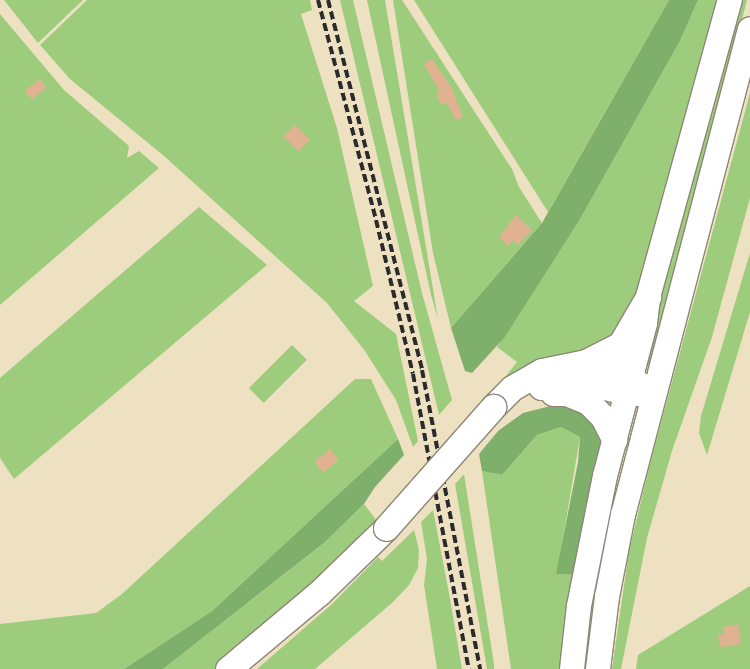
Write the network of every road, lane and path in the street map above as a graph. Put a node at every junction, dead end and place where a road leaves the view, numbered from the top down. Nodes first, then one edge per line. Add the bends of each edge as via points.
1 (730, 0) edge
2 (750, 29) edge
3 (648, 297) junction
4 (586, 362) junction
5 (628, 385) junction
6 (530, 392) junction
7 (653, 394) junction
8 (495, 414) junction
9 (614, 439) junction
10 (387, 534) junction
11 (228, 669) edge
12 (245, 669) edge
13 (572, 669) edge
14 (598, 669) edge

1 - 3 main road
2 - 7 main road
3 - 4 highway via 620,345
3 - 5 main road via 645,323
4 - 5 highway via 604,364
4 - 8 highway via 542,371 512,388
5 - 6 highway via 558,381
5 - 7 highway
5 - 9 main road
6 - 8 highway
6 - 9 highway via 566,393 580,397 603,417
7 - 14 main road via 620,533
8 - 10 highway, bridge
9 - 13 main road via 587,562
10 - 11 highway
10 - 12 highway via 327,600

